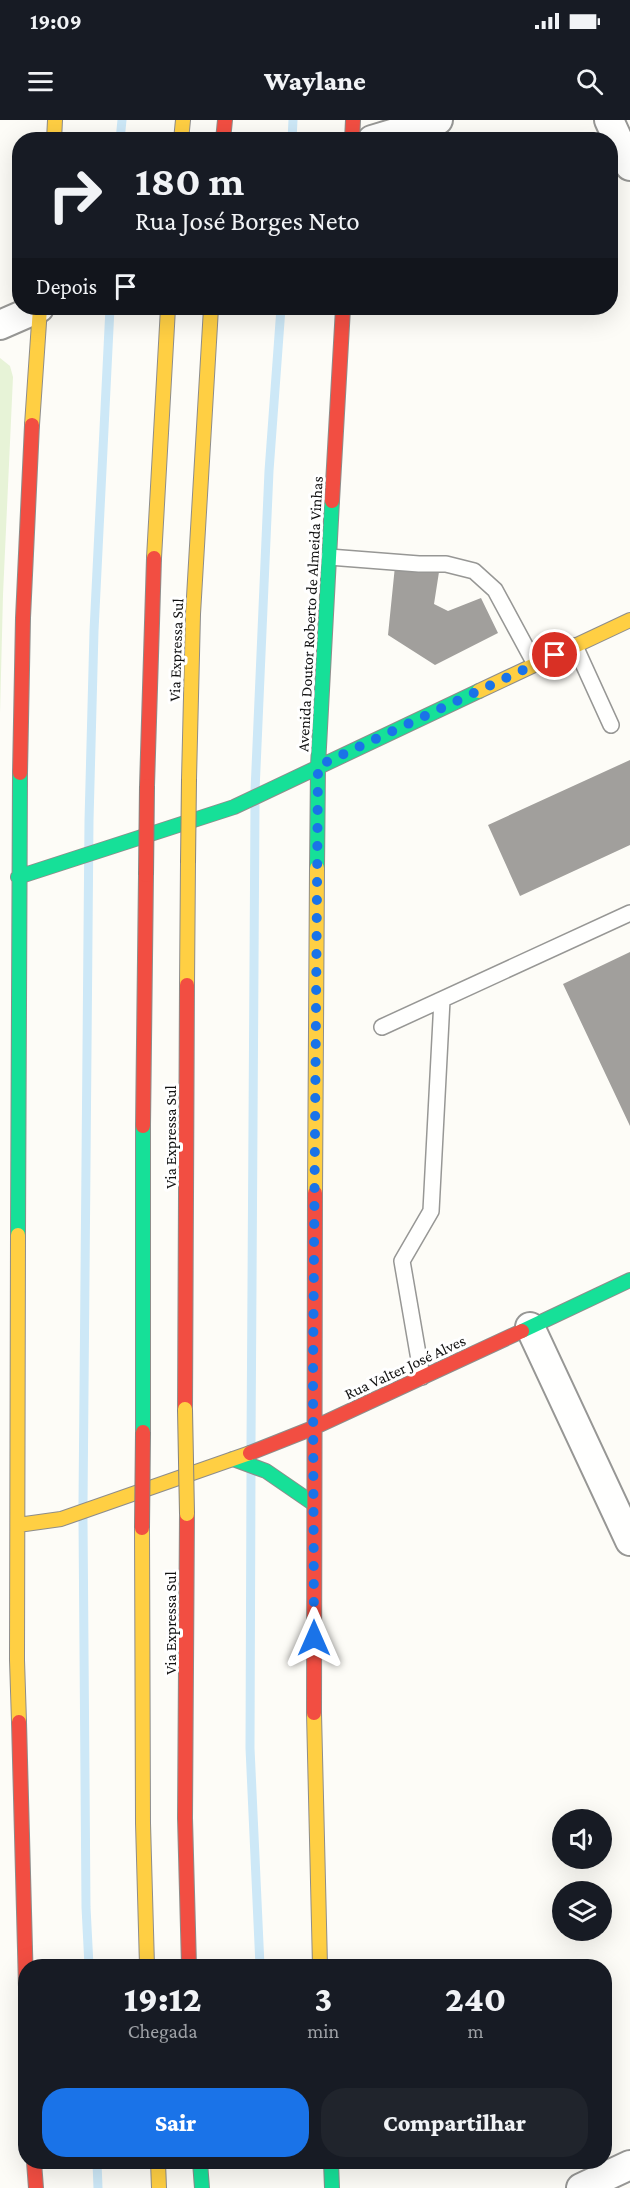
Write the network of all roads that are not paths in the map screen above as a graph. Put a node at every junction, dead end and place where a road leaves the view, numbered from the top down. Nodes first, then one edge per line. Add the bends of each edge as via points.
1 (438, 120) edge
2 (398, 132) edge
3 (618, 140) edge
4 (630, 166) edge
5 (23, 315) edge
6 (39, 315) edge
7 (168, 315) edge
8 (211, 315) edge
9 (343, 315) edge
10 (0, 325) edge
11 (329, 557) junction
12 (630, 620) edge
13 (575, 646) junction
14 (535, 664) junction
15 (611, 726) dead end
16 (318, 766) junction
17 (9, 881) edge
18 (630, 912) edge
19 (441, 1000) junction
20 (382, 1027) dead end
21 (630, 1280) edge
22 (530, 1327) junction
23 (422, 1377) junction
24 (313, 1428) junction
25 (237, 1459) junction
26 (314, 1504) junction
27 (9, 1524) edge
28 (630, 1541) edge
29 (0, 1625) edge
30 (17, 1660) junction
31 (25, 1959) edge
32 (147, 1959) edge
33 (189, 1959) edge
34 (320, 1959) edge
35 (630, 2165) edge
36 (35, 2169) edge
37 (158, 2169) edge
38 (201, 2169) edge
39 (331, 2169) edge
40 (36, 2188) edge
41 (159, 2188) edge
42 (202, 2188) edge
43 (332, 2188) edge
44 (581, 2188) edge

1 - 2 street
3 - 4 street
5 - 10 street
6 - 17 main road
7 - 32 main road, Via Expressa Sul, bridge via 152,602 147,786 142,1212
8 - 33 main road, Via Expressa Sul, bridge via 193,614 189,779 185,1409
9 - 11 main road, Avenida Doutor Roberto de Almeida Vinhas
11 - 14 lane via 446,564 474,572 495,590
11 - 16 main road, Avenida Doutor Roberto de Almeida Vinhas
12 - 13 main road
13 - 14 main road
13 - 15 lane
14 - 16 main road
16 - 17 main road via 234,807
16 - 24 main road, Avenida Doutor Roberto de Almeida Vinhas
17 - 27 main road
18 - 19 lane
19 - 20 lane
19 - 23 lane via 431,1211 402,1262
21 - 22 main road, Rua Valter José Alves
22 - 23 main road, Rua Valter José Alves
22 - 28 street
23 - 24 main road, Rua Valter José Alves
24 - 25 main road, Rua Valter José Alves
24 - 26 main road, Avenida Doutor Roberto de Almeida Vinhas
25 - 26 main road via 282,1480
25 - 27 main road, Rua Valter José Alves via 47,1522
26 - 34 main road, Avenida Doutor Roberto de Almeida Vinhas via 314,1750
27 - 30 main road
29 - 30 street
30 - 31 main road
35 - 44 street
36 - 40 main road
37 - 41 main road
38 - 42 main road
39 - 43 main road

